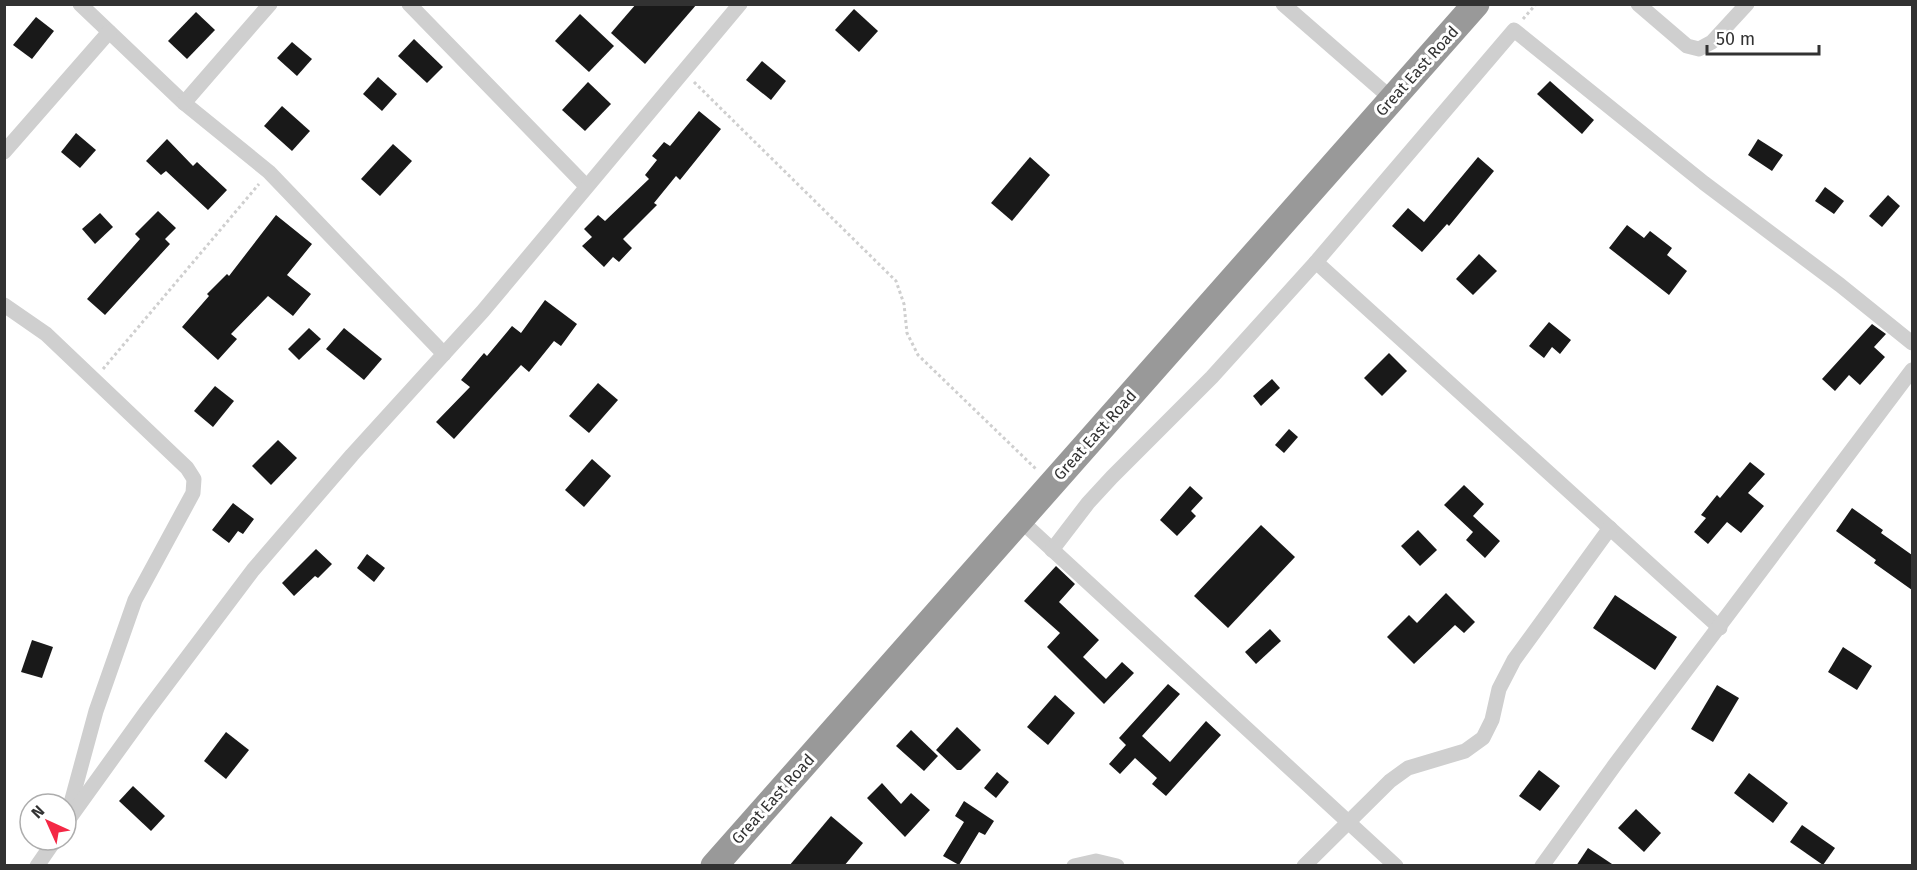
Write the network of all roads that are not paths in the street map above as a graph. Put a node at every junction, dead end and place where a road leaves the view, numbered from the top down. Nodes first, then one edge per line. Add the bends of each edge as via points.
1 (80, 4) edge
2 (270, 4) edge
3 (409, 4) edge
4 (740, 4) edge
5 (1283, 4) edge
6 (1476, 4) edge
7 (1638, 4) edge
8 (1747, 4) edge
9 (109, 32) junction
10 (1392, 99) junction
11 (184, 103) junction
12 (4, 152) edge
13 (586, 186) junction
14 (1316, 262) junction
15 (4, 305) edge
16 (1912, 343) edge
17 (444, 354) junction
18 (1912, 370) edge
19 (1019, 519) junction
20 (1610, 528) junction
21 (1052, 550) junction
22 (1720, 627) junction
23 (74, 792) edge
24 (78, 806) edge
25 (1348, 822) junction
26 (47, 852) edge
27 (37, 866) edge
28 (714, 866) edge
29 (1074, 866) edge
30 (1117, 866) edge
31 (1304, 866) edge
32 (1396, 866) edge
33 (1542, 866) edge

1 - 9 street
2 - 11 street
3 - 13 street
4 - 13 street
5 - 10 street
6 - 10 highway, Great East Road
7 - 8 street via 1687,45 1699,50 1712,42
9 - 11 street
9 - 12 street
10 - 19 highway, Great East Road
11 - 17 street via 269,172
13 - 17 street
14 - 16 street via 1514,30
14 - 20 street
14 - 21 street via 1212,377 1088,503
15 - 23 street via 46,334 194,479 193,493 135,600 116,648
17 - 24 street via 253,570
18 - 22 street
19 - 21 street
19 - 28 highway, Great East Road
20 - 22 street
20 - 25 street via 1514,660 1499,689 1483,738 1465,751 1408,768
21 - 25 street
22 - 33 street
25 - 31 street
25 - 32 street
26 - 27 street
29 - 30 street via 1096,861

